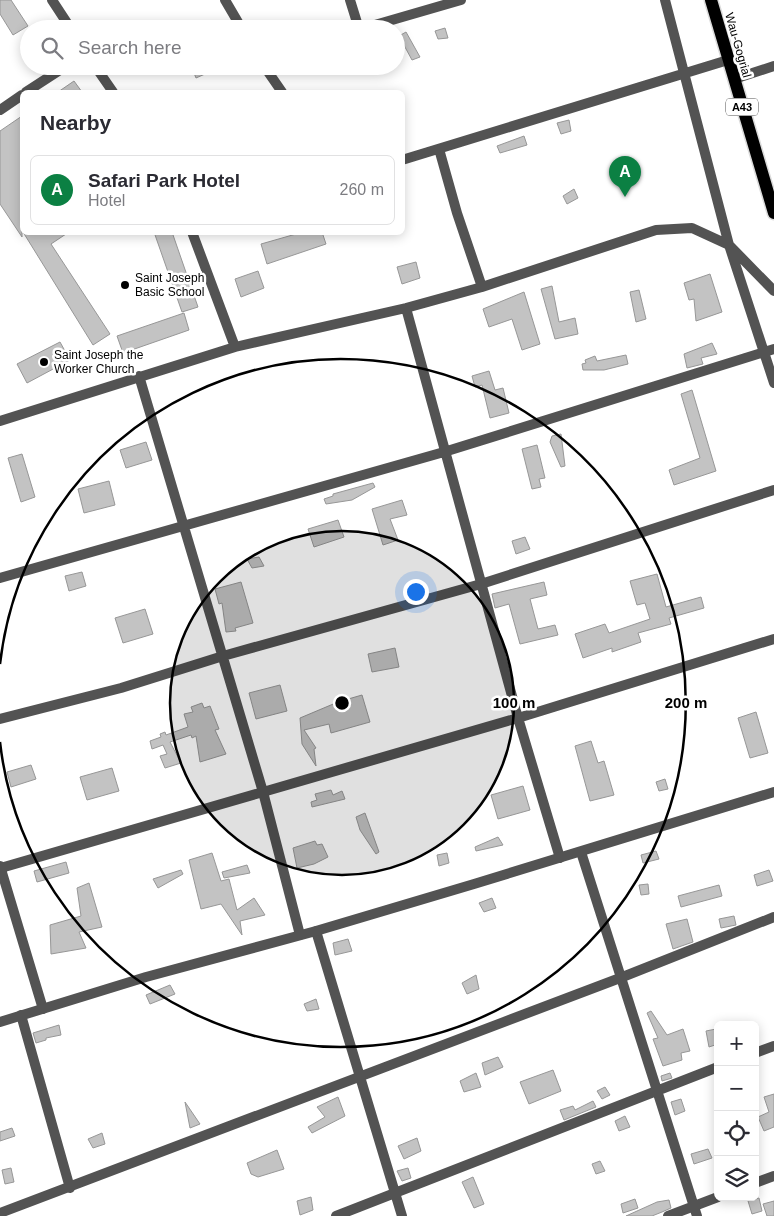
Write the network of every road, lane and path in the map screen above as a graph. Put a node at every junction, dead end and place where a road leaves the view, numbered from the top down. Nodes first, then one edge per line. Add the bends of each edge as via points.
1 (52, 0) edge
2 (225, 0) edge
3 (350, 0) edge
4 (461, 0) edge
5 (665, 0) edge
6 (711, 0) edge
7 (65, 20) edge
8 (237, 20) edge
9 (357, 20) edge
10 (391, 20) edge
11 (728, 60) junction
12 (774, 66) edge
13 (685, 74) junction
14 (52, 75) edge
15 (101, 75) edge
16 (270, 75) edge
17 (734, 79) junction
18 (29, 90) edge
19 (112, 90) edge
20 (281, 90) edge
21 (20, 96) edge
22 (0, 110) edge
23 (439, 148) junction
24 (405, 159) edge
25 (774, 213) edge
26 (193, 235) edge
27 (729, 245) junction
28 (482, 287) junction
29 (774, 290) edge
30 (406, 308) junction
31 (235, 347) junction
32 (769, 350) edge
33 (139, 376) junction
34 (774, 383) edge
35 (0, 421) edge
36 (444, 452) junction
37 (774, 490) edge
38 (184, 524) junction
39 (0, 578) edge
40 (481, 584) junction
41 (774, 639) edge
42 (222, 656) junction
43 (518, 718) junction
44 (0, 719) edge
45 (263, 792) junction
46 (774, 792) edge
47 (581, 852) junction
48 (560, 858) junction
49 (0, 867) edge
50 (5, 904) edge
51 (774, 917) edge
52 (316, 931) junction
53 (300, 935) junction
54 (620, 978) junction
55 (43, 1009) junction
56 (21, 1016) junction
57 (0, 1022) edge
58 (774, 1046) edge
59 (759, 1052) edge
60 (714, 1068) edge
61 (360, 1077) junction
62 (657, 1089) junction
63 (774, 1176) edge
64 (759, 1182) edge
65 (70, 1188) junction
66 (396, 1193) junction
67 (714, 1199) edge
68 (695, 1211) edge
69 (0, 1214) edge
70 (336, 1216) edge
71 (402, 1216) edge
72 (668, 1216) edge

1 - 7 street
2 - 8 street
3 - 9 street
4 - 10 street
5 - 13 street
6 - 11 main road, Wau-Gogrial / A43
11 - 13 street
11 - 17 main road, Wau-Gogrial / A43
12 - 17 street
13 - 23 street
13 - 27 street
14 - 18 street
15 - 19 street
16 - 20 street
17 - 25 main road, Wau-Gogrial / A43
21 - 22 street
23 - 24 street
23 - 28 street
26 - 31 street
27 - 28 street via 692,228 656,230
27 - 29 street
27 - 32 street
28 - 30 street
30 - 31 street
30 - 36 street
31 - 33 street
32 - 34 street
32 - 36 street
33 - 35 street
33 - 38 street
36 - 38 street
36 - 40 street
37 - 40 street
38 - 39 street
38 - 42 street
40 - 42 street
40 - 43 street
41 - 43 street
42 - 44 street via 121,688
42 - 45 street
43 - 45 street
43 - 48 street
45 - 49 street
45 - 53 street
46 - 47 street
47 - 48 street
47 - 54 street
48 - 52 street
49 - 50 street
50 - 55 street
51 - 54 street
52 - 53 street
52 - 61 street
53 - 55 street
54 - 61 street
54 - 62 street
55 - 56 street
56 - 57 street
56 - 65 street
58 - 59 street
60 - 62 street
61 - 65 street
61 - 66 street
62 - 66 street
62 - 68 street
63 - 64 street
65 - 69 street
66 - 70 street
66 - 71 street
67 - 68 street
68 - 72 street

